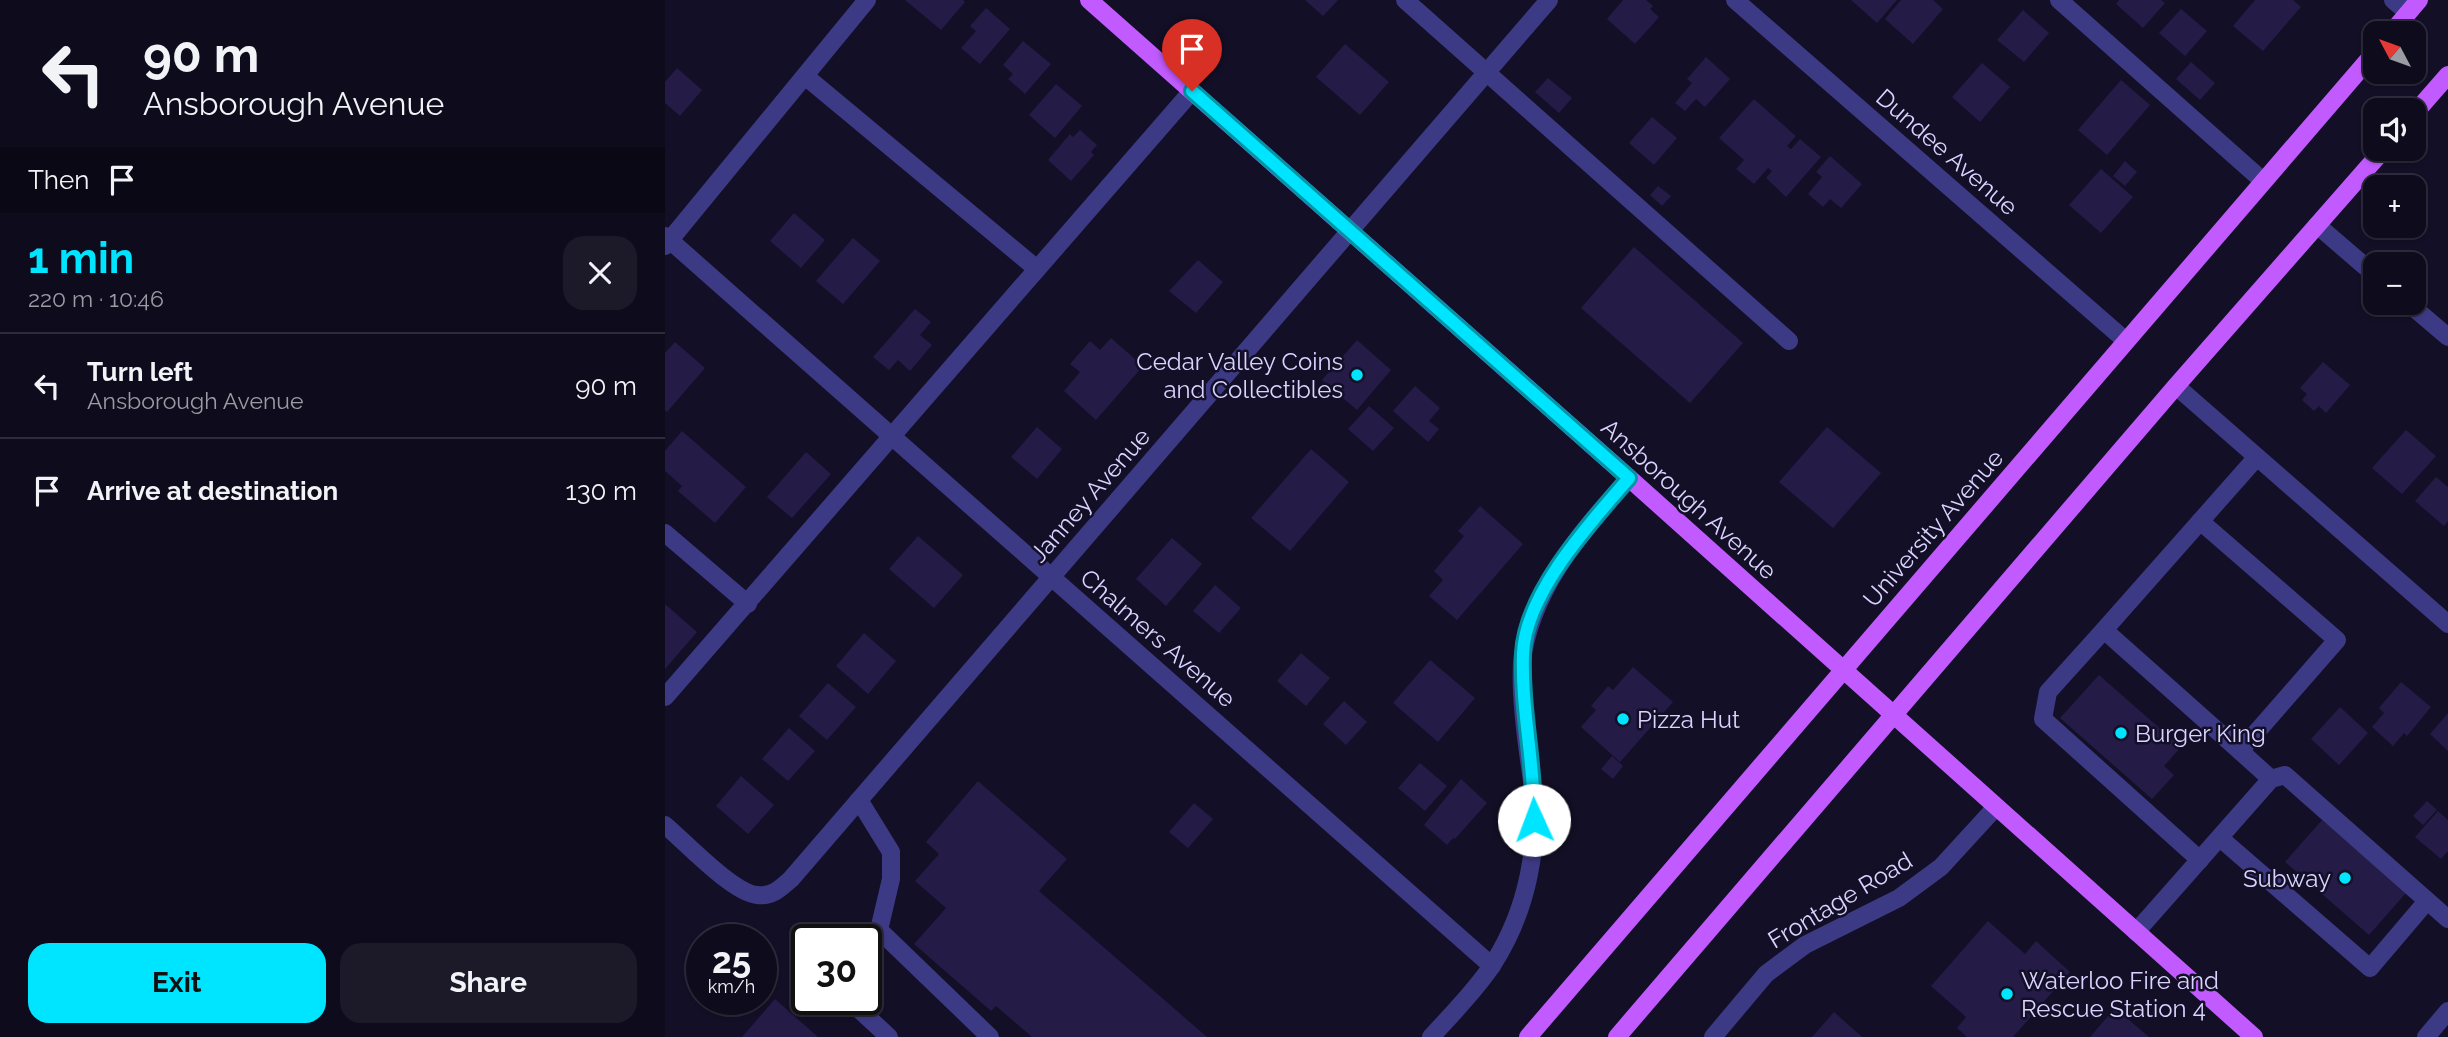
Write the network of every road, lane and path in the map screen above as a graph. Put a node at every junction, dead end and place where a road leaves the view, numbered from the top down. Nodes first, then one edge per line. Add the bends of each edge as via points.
1 (867, 0) edge
2 (1089, 0) edge
3 (1405, 0) edge
4 (1549, 0) edge
5 (1735, 0) edge
6 (2059, 0) edge
7 (2393, 0) edge
8 (2414, 6) edge
9 (2401, 21) edge
10 (2363, 65) edge
11 (1486, 72) junction
12 (2448, 75) edge
13 (805, 76) junction
14 (1192, 91) junction
15 (2426, 100) edge
16 (2373, 161) edge
17 (2263, 181) junction
18 (2316, 226) junction
19 (1350, 231) junction
20 (667, 241) edge
21 (2363, 265) edge
22 (1037, 269) junction
23 (2422, 315) edge
24 (2448, 337) edge
25 (1789, 341) dead end
26 (2126, 341) junction
27 (2176, 386) junction
28 (892, 436) junction
29 (2257, 457) junction
30 (1629, 478) junction
31 (2200, 522) junction
32 (665, 533) edge
33 (1052, 577) junction
34 (748, 604) junction
35 (2448, 624) edge
36 (2104, 630) junction
37 (1843, 670) junction
38 (665, 697) edge
39 (1895, 716) junction
40 (2241, 751) junction
41 (2270, 779) junction
42 (859, 800) junction
43 (1996, 807) junction
44 (665, 825) edge
45 (2220, 838) junction
46 (2200, 860) junction
47 (2427, 901) junction
48 (2448, 919) edge
49 (880, 924) edge
50 (2136, 932) junction
51 (882, 933) edge
52 (1492, 966) junction
53 (2448, 1011) edge
54 (865, 1015) edge
55 (889, 1037) edge
56 (990, 1037) edge
57 (1430, 1037) edge
58 (1528, 1037) edge
59 (1617, 1037) edge
60 (1713, 1037) edge
61 (2254, 1037) edge
62 (2426, 1037) edge

1 - 13 street
2 - 14 main road, Ansborough Avenue
3 - 11 street
4 - 11 street, Janney Avenue
5 - 26 street, Dundee Avenue
6 - 17 street
7 - 8 street
8 - 9 main road
10 - 17 main road, University Avenue
11 - 19 street, Janney Avenue
11 - 25 street
12 - 15 main road
13 - 20 street
13 - 22 street
14 - 19 main road, Ansborough Avenue
14 - 22 street
16 - 18 main road
17 - 26 main road, University Avenue
18 - 21 street
18 - 27 main road
19 - 30 main road, Ansborough Avenue
19 - 33 street, Janney Avenue
20 - 28 street, Chalmers Avenue
22 - 28 street
23 - 24 street
26 - 37 main road, University Avenue
27 - 29 street
27 - 39 main road
28 - 33 street, Chalmers Avenue
28 - 34 street
29 - 31 street
29 - 35 street
30 - 37 main road, Ansborough Avenue
30 - 52 street via 1583,530 1546,585 1533,614 1523,650 1523,686 1534,841 1518,917
31 - 36 street
31 - 40 street via 2336,640
32 - 34 street
33 - 42 street, Janney Avenue
33 - 52 street, Chalmers Avenue
34 - 38 street
36 - 40 street
36 - 46 street via 2048,692 2043,719
37 - 39 main road, Ansborough Avenue
37 - 58 main road, University Avenue
39 - 43 main road, Ansborough Avenue
39 - 59 main road
40 - 41 street
41 - 45 street
41 - 47 street via 2285,775
42 - 44 street, Janney Avenue via 776,893 756,895 733,885
42 - 49 street via 891,852 891,880
43 - 50 main road, Ansborough Avenue
43 - 60 street, Frontage Road via 1941,867 1899,898 1805,945 1766,974
45 - 46 street
45 - 47 street via 2370,968
46 - 50 street
47 - 48 street
50 - 61 main road, Ansborough Avenue
51 - 56 street
52 - 57 street
53 - 62 street
54 - 55 street

